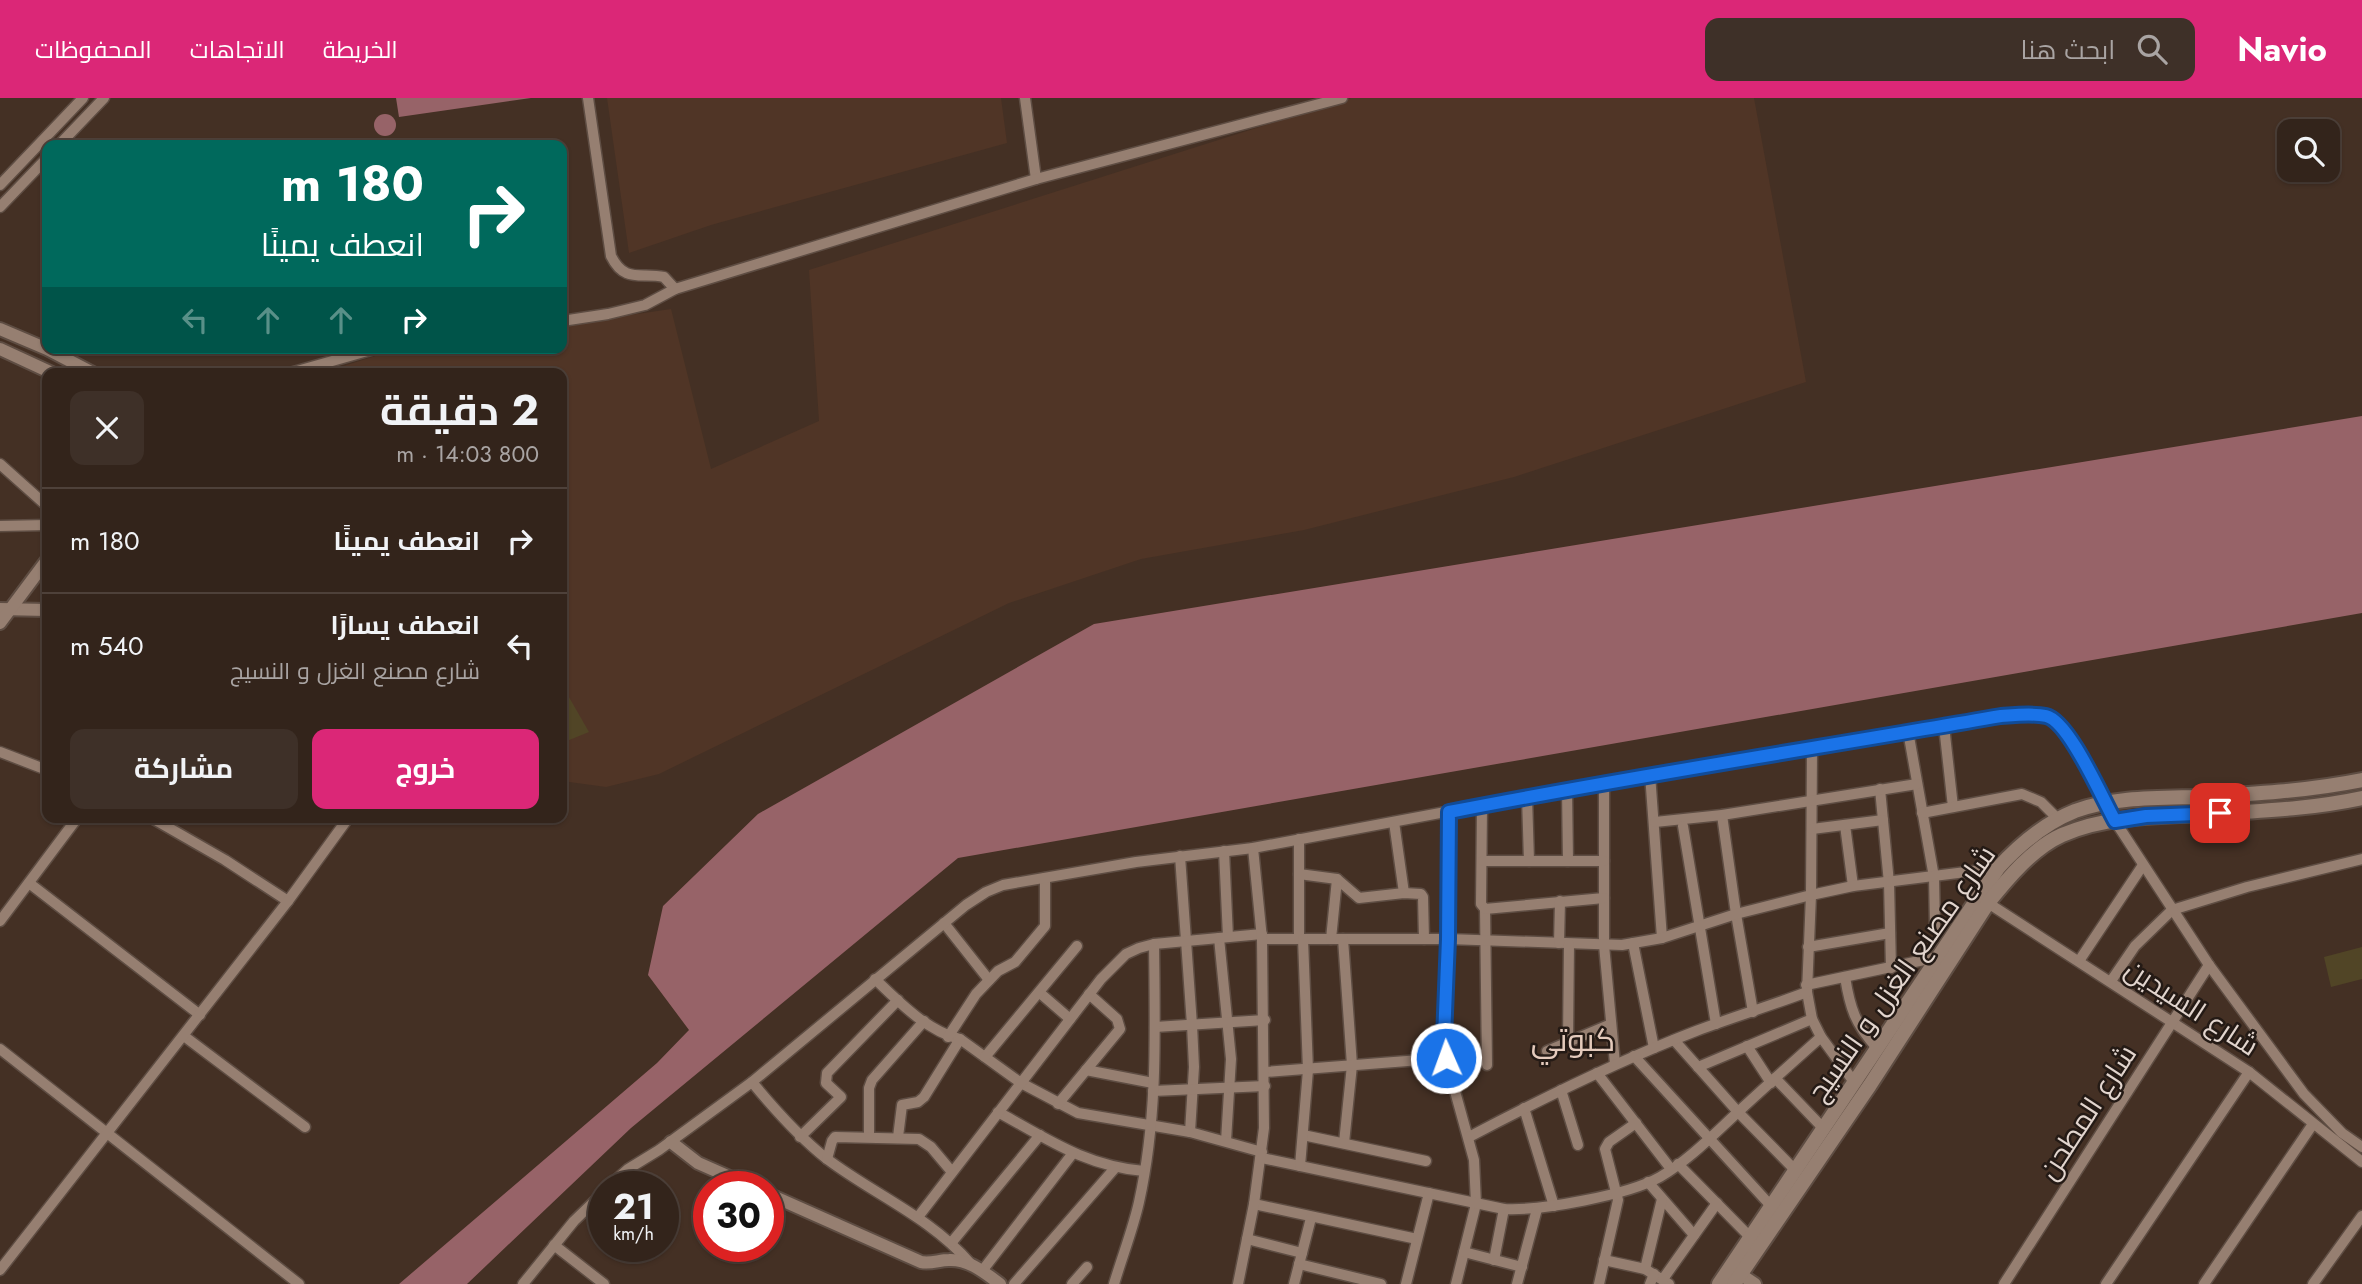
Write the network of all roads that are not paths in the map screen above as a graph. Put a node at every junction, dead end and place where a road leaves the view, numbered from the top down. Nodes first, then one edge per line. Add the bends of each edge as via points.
1 (83, 98) edge
2 (104, 98) edge
3 (588, 98) edge
4 (1025, 98) edge
5 (1342, 98) edge
6 (1326, 100) edge
7 (43, 140) edge
8 (64, 140) edge
9 (42, 141) edge
10 (42, 163) edge
11 (1036, 179) junction
12 (0, 185) edge
13 (0, 207) edge
14 (675, 289) junction
15 (567, 320) edge
16 (0, 329) edge
17 (42, 347) edge
18 (0, 349) edge
19 (57, 354) edge
20 (357, 354) edge
21 (42, 368) edge
22 (83, 368) edge
23 (308, 368) edge
24 (0, 464) edge
25 (42, 502) edge
26 (42, 524) edge
27 (0, 526) edge
28 (42, 566) edge
29 (3, 610) edge
30 (42, 610) edge
31 (0, 623) edge
32 (1944, 726) junction
33 (1908, 732) junction
34 (1812, 749) junction
35 (0, 752) edge
36 (42, 768) edge
37 (1650, 774) junction
38 (2362, 780) edge
39 (1605, 782) junction
40 (1917, 785) junction
41 (1567, 789) junction
42 (1880, 789) junction
43 (1527, 797) junction
44 (2362, 798) edge
45 (1812, 800) junction
46 (2105, 803) junction
47 (1482, 806) junction
48 (1953, 807) junction
49 (1449, 812) junction
50 (1922, 813) junction
51 (1722, 816) junction
52 (2058, 819) junction
53 (1883, 820) junction
54 (2115, 821) junction
55 (1394, 822) junction
56 (1655, 822) junction
57 (74, 823) edge
58 (160, 823) edge
59 (345, 823) edge
60 (1845, 825) junction
61 (1683, 826) dead end
62 (1812, 829) junction
63 (1299, 839) junction
64 (1254, 848) junction
65 (1224, 851) junction
66 (1180, 856) junction
67 (2362, 859) edge
68 (1483, 861) junction
69 (1529, 861) junction
70 (1568, 861) junction
71 (1604, 861) junction
72 (2143, 865) junction
73 (1998, 867) junction
74 (1299, 874) junction
75 (1934, 877) junction
76 (1045, 878) junction
77 (1337, 879) junction
78 (29, 883) junction
79 (1889, 883) junction
80 (1853, 886) junction
81 (1404, 893) junction
82 (1811, 895) junction
83 (1604, 898) junction
84 (288, 901) junction
85 (1560, 901) junction
86 (1988, 903) junction
87 (1485, 909) junction
88 (2172, 910) junction
89 (2, 914) edge
90 (1736, 914) junction
91 (944, 923) junction
92 (1698, 927) junction
93 (1935, 928) dead end
94 (1890, 933) junction
95 (1262, 936) junction
96 (1224, 938) junction
97 (1662, 938) junction
98 (1301, 939) junction
99 (1331, 939) junction
100 (1343, 939) junction
101 (1424, 939) junction
102 (1448, 939) junction
103 (1184, 941) junction
104 (1485, 942) junction
105 (1564, 943) junction
106 (1633, 943) junction
107 (1154, 944) junction
108 (1604, 945) junction
109 (1077, 946) dead end
110 (1808, 947) junction
111 (1938, 957) junction
112 (2079, 961) junction
113 (2209, 965) junction
114 (1891, 968) junction
115 (1844, 977) junction
116 (875, 979) junction
117 (989, 980) junction
118 (2111, 981) junction
119 (1806, 988) junction
120 (1040, 993) junction
121 (1089, 994) junction
122 (898, 1000) junction
123 (1753, 1012) junction
124 (200, 1015) junction
125 (1070, 1019) junction
126 (1812, 1019) junction
127 (1265, 1020) junction
128 (924, 1021) junction
129 (2174, 1021) junction
130 (1229, 1023) junction
131 (1611, 1024) junction
132 (1716, 1024) junction
133 (1192, 1025) junction
134 (1155, 1027) junction
135 (184, 1036) junction
136 (948, 1037) junction
137 (1821, 1037) junction
138 (960, 1039) junction
139 (1674, 1040) junction
140 (1568, 1042) junction
141 (1747, 1046) junction
142 (1654, 1048) junction
143 (1877, 1048) junction
144 (0, 1049) edge
145 (1547, 1051) dead end
146 (1634, 1056) junction
147 (985, 1057) junction
148 (1446, 1058) junction
149 (1352, 1065) junction
150 (1487, 1065) dead end
151 (1615, 1065) junction
152 (1698, 1066) junction
153 (1086, 1070) junction
154 (1308, 1070) junction
155 (1265, 1072) junction
156 (2249, 1072) junction
157 (1597, 1073) junction
158 (1773, 1080) junction
159 (752, 1082) junction
160 (1854, 1082) junction
161 (1021, 1083) junction
162 (1265, 1086) junction
163 (1153, 1087) junction
164 (1230, 1088) junction
165 (1193, 1090) junction
166 (1561, 1090) junction
167 (1058, 1104) junction
168 (1524, 1108) junction
169 (998, 1112) junction
170 (1738, 1112) junction
171 (1636, 1124) junction
172 (1152, 1125) junction
173 (2313, 1125) junction
174 (305, 1128) dead end
175 (1823, 1128) junction
176 (1190, 1132) junction
177 (108, 1133) junction
178 (1040, 1135) junction
179 (1303, 1135) junction
180 (869, 1136) junction
181 (800, 1137) junction
182 (898, 1137) junction
183 (1469, 1137) junction
184 (1709, 1139) junction
185 (1226, 1141) junction
186 (671, 1142) junction
187 (1345, 1143) junction
188 (1577, 1145) dead end
189 (2362, 1147) edge
190 (1073, 1153) junction
191 (1262, 1155) junction
192 (827, 1159) junction
193 (1426, 1161) dead end
194 (2362, 1162) edge
195 (1300, 1166) junction
196 (1675, 1166) junction
197 (1115, 1168) junction
198 (1795, 1170) junction
199 (626, 1171) edge
200 (717, 1171) edge
201 (1144, 1171) junction
202 (952, 1172) junction
203 (1648, 1182) junction
204 (1616, 1191) junction
205 (1429, 1193) junction
206 (1662, 1199) junction
207 (784, 1201) edge
208 (1717, 1203) junction
209 (1254, 1204) junction
210 (1476, 1204) junction
211 (1554, 1206) junction
212 (1771, 1206) junction
213 (588, 1207) edge
214 (1504, 1209) junction
215 (1537, 1209) junction
216 (2362, 1216) edge
217 (918, 1217) junction
218 (1311, 1218) junction
219 (1694, 1235) junction
220 (1750, 1237) junction
221 (1247, 1239) junction
222 (1417, 1239) junction
223 (952, 1242) junction
224 (554, 1245) junction
225 (1464, 1252) junction
226 (1302, 1253) junction
227 (1494, 1260) junction
228 (1604, 1260) junction
229 (1299, 1264) junction
230 (1087, 1266) dead end
231 (1522, 1267) junction
232 (977, 1268) junction
233 (0, 1270) edge
234 (1656, 1278) edge
235 (1737, 1279) edge
236 (597, 1282) edge
237 (299, 1284) edge
238 (523, 1284) edge
239 (1000, 1284) edge
240 (1014, 1284) edge
241 (1072, 1284) edge
242 (1114, 1284) edge
243 (1238, 1284) edge
244 (1294, 1284) edge
245 (1381, 1284) edge
246 (1406, 1284) edge
247 (1456, 1284) edge
248 (1517, 1284) edge
249 (1599, 1284) edge
250 (1719, 1284) edge
251 (1755, 1284) edge
252 (2004, 1284) edge
253 (2106, 1284) edge
254 (2204, 1284) edge
255 (2313, 1284) edge

1 - 7 street
2 - 8 street
3 - 14 street via 614,263 625,273 664,277
4 - 11 street
5 - 6 street
6 - 11 street
9 - 12 street
10 - 13 street
11 - 14 street
14 - 15 street via 645,305
16 - 17 street
18 - 21 street
19 - 22 street
20 - 23 street
24 - 25 street
26 - 27 street
28 - 29 street
29 - 30 street
29 - 31 street
32 - 33 street, شارع السيدين
32 - 46 street, شارع السيدين via 2001,716 2048,716 2069,736
32 - 48 street
33 - 34 street, شارع السيدين
33 - 40 street
34 - 37 street, شارع السيدين
34 - 45 street
35 - 36 street
37 - 39 street, شارع السيدين
37 - 56 street
38 - 46 main road, شارع مصنع الغزل و النسيج via 2281,793
39 - 41 street, شارع السيدين
39 - 71 street
40 - 42 street
40 - 50 street
41 - 43 street, شارع السيدين
41 - 70 street
42 - 45 street
42 - 53 street
43 - 47 street, شارع السيدين
43 - 69 street
44 - 54 main road, شارع مصنع الغزل و النسيج via 2291,810
45 - 51 street
45 - 62 street
46 - 52 main road, شارع مصنع الغزل و النسيج
46 - 54 street, شارع السيدين
47 - 49 street, شارع السيدين
47 - 68 street
48 - 50 street
48 - 52 street via 2022,794 2041,802
49 - 55 street, شارع السيدين
49 - 102 street
50 - 75 street
51 - 56 street
51 - 90 street
52 - 73 main road, شارع مصنع الغزل و النسيج
53 - 60 street
53 - 79 street
54 - 72 street, شارع السيدين
54 - 86 main road, شارع مصنع الغزل و النسيج via 2054,840
55 - 63 street, شارع السيدين
55 - 81 street
56 - 97 street
57 - 78 street
58 - 84 street
59 - 84 street
60 - 62 street
60 - 80 street
61 - 92 street
62 - 82 street
63 - 64 street, شارع السيدين
63 - 74 street
64 - 65 street, شارع السيدين
64 - 95 street
65 - 66 street, شارع السيدين
65 - 96 street
66 - 76 street, شارع السيدين
66 - 103 street
67 - 88 street
68 - 69 street
68 - 87 street via 1481,904
69 - 70 street
70 - 71 street
71 - 83 street
72 - 88 street, شارع السيدين
72 - 112 street
73 - 75 street
73 - 111 main road, شارع مصنع الغزل و النسيج
74 - 77 street
74 - 98 street
75 - 79 street
75 - 93 street
76 - 91 street, شارع السيدين via 995,888
76 - 117 street via 1045,926 1015,962
77 - 81 street via 1359,898
77 - 99 street
78 - 89 street
78 - 124 street
79 - 80 street
79 - 94 street
80 - 82 street
81 - 101 street via 1423,897
82 - 90 street
82 - 110 street
83 - 85 street
83 - 108 street
84 - 124 street
85 - 87 street
85 - 105 street
86 - 112 street, شارع السيدين
86 - 235 main road, شارع مصنع الغزل و النسيج
87 - 104 street
88 - 113 street, شارع السيدين
88 - 118 street via 2135,946
90 - 92 street
90 - 123 street
91 - 116 street, شارع السيدين
91 - 117 street
92 - 97 street
92 - 132 street
94 - 110 street
94 - 114 street
95 - 96 street
95 - 98 street
95 - 127 street
96 - 103 street
96 - 130 street
97 - 106 street
98 - 99 street
98 - 154 street
99 - 100 street
100 - 101 street
100 - 149 street
101 - 102 street
102 - 104 street
102 - 148 street
103 - 107 street
103 - 133 street
104 - 105 street
104 - 150 street
105 - 108 street
105 - 140 street
106 - 108 street
106 - 142 street
107 - 121 street via 1126,954
107 - 134 street
108 - 131 street
109 - 120 street
110 - 119 street
111 - 114 street
111 - 143 main road, شارع مصنع الغزل و النسيج
112 - 118 street, شارع السيدين
113 - 129 street, شارع المطحن
113 - 189 street, شارع السيدين via 2304,1094
114 - 115 street
115 - 119 street
115 - 143 street via 1856,1023
116 - 122 street
116 - 159 street, شارع السيدين
117 - 136 street
118 - 129 street, شارع السيدين
119 - 123 street
119 - 126 street
120 - 125 street
120 - 147 street
121 - 125 street
121 - 153 street via 1121,1025
122 - 128 street
122 - 181 street via 827,1073 826,1083 841,1097
123 - 132 street
124 - 135 street
125 - 161 street
126 - 137 street
126 - 141 street
127 - 130 street
127 - 155 street
128 - 136 street
128 - 180 street via 872,1080
129 - 156 street, شارع السيدين
129 - 252 street, شارع المطحن
130 - 133 street
130 - 164 street
131 - 140 street
131 - 151 street
132 - 139 street
133 - 134 street
133 - 165 street
134 - 163 street
135 - 174 street
135 - 177 street
136 - 138 street
137 - 158 street
137 - 160 street
138 - 147 street
138 - 182 street via 924,1097 901,1106
139 - 142 street
139 - 152 street
140 - 145 street
141 - 152 street
141 - 158 street
142 - 146 street
143 - 160 main road, شارع مصنع الغزل و النسيج
144 - 177 street
146 - 151 street
146 - 184 street
147 - 161 street
148 - 149 street
148 - 183 street
149 - 154 street
149 - 187 street
151 - 157 street
152 - 170 street
153 - 163 street
153 - 167 street
154 - 155 street
154 - 179 street
155 - 162 street
156 - 173 street, شارع السيدين
156 - 253 street
157 - 166 street
157 - 171 street
158 - 170 street
158 - 175 street
159 - 181 street
159 - 186 street, شارع السيدين
160 - 175 main road, شارع مصنع الغزل و النسيج
161 - 167 street
161 - 169 street
162 - 164 street
162 - 191 street
163 - 165 street
163 - 172 street
164 - 165 street
164 - 185 street
165 - 176 street
166 - 168 street
166 - 188 street
167 - 172 street via 1092,1117
168 - 183 street
168 - 211 street
169 - 178 street
169 - 202 street
170 - 184 street
170 - 198 street
171 - 196 street
171 - 204 street via 1605,1149
172 - 176 street
172 - 201 street
173 - 194 street, شارع السيدين
173 - 254 street
175 - 198 main road, شارع مصنع الغزل و النسيج
176 - 185 street
177 - 233 street
177 - 237 street
178 - 190 street
178 - 223 street
179 - 187 street
179 - 195 street
180 - 182 street
180 - 192 street via 835,1137
181 - 192 street
182 - 202 street via 923,1140
183 - 210 street
184 - 196 street
184 - 212 street
185 - 191 street
186 - 199 street, شارع السيدين
186 - 200 street via 691,1159
187 - 193 street
190 - 197 street
190 - 232 street
191 - 195 street
191 - 209 street
192 - 217 street
195 - 205 street
196 - 203 street
196 - 208 street
197 - 201 street
197 - 240 street
198 - 212 main road, شارع مصنع الغزل و النسيج
201 - 242 street
202 - 217 street
203 - 204 street
203 - 206 street
204 - 211 street
204 - 228 street via 1617,1207
205 - 210 street
205 - 222 street
206 - 219 street
206 - 234 street
207 - 232 street via 921,1262 952,1260
208 - 219 street
208 - 220 street
209 - 218 street
209 - 221 street
210 - 214 street
210 - 225 street
211 - 215 street
212 - 220 main road, شارع مصنع الغزل و النسيج
213 - 224 street
214 - 215 street
214 - 227 street
215 - 231 street
216 - 255 street
217 - 223 street
218 - 222 street
218 - 226 street
219 - 234 street
220 - 250 main road, شارع مصنع الغزل و النسيج
221 - 226 street
221 - 243 street
222 - 246 street
223 - 232 street
224 - 236 street
224 - 238 street
225 - 227 street
225 - 247 street
226 - 229 street
227 - 231 street
228 - 234 street
228 - 249 street
229 - 244 street
229 - 245 street
230 - 241 street
231 - 248 street
232 - 239 street
235 - 251 street

